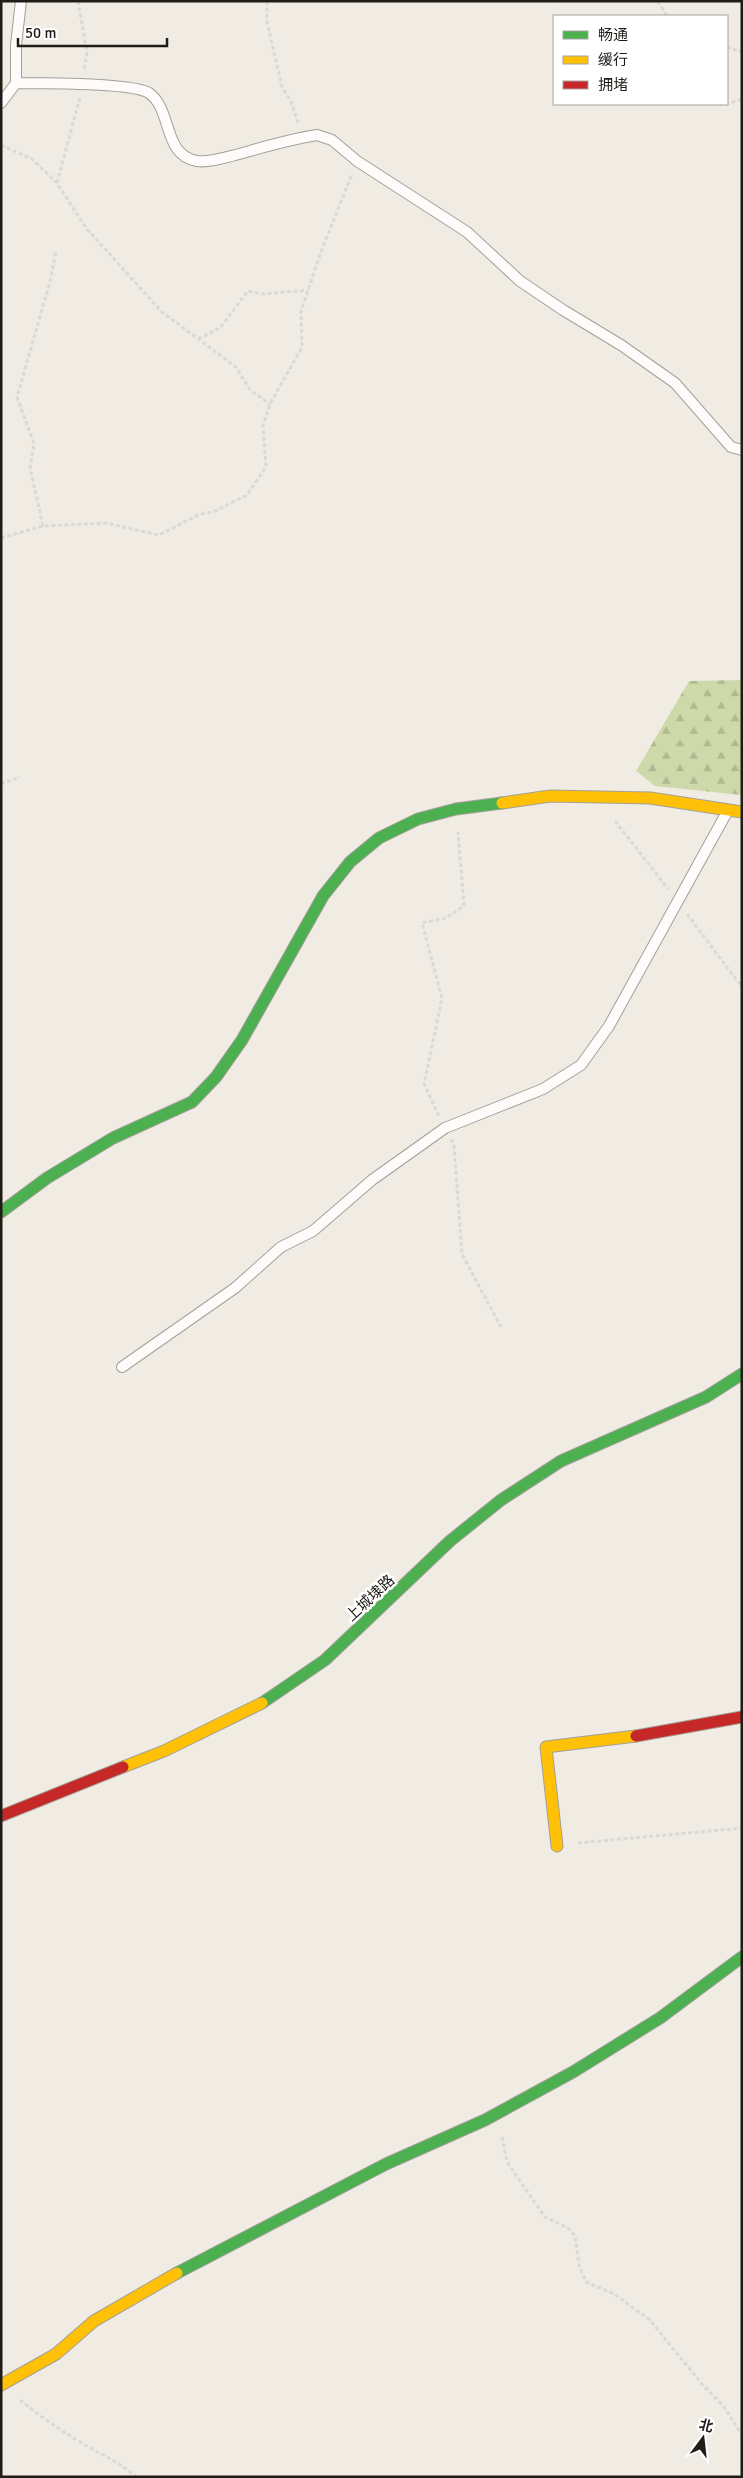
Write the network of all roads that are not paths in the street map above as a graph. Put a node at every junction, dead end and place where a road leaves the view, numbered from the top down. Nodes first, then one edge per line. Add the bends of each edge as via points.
1 (21, 1) edge
2 (16, 83) junction
3 (1, 103) edge
4 (742, 450) edge
5 (729, 809) junction
6 (742, 812) edge
7 (1, 1212) edge
8 (122, 1367) dead end
9 (742, 1374) edge
10 (742, 1717) edge
11 (1, 1816) edge
12 (556, 1846) road end
13 (742, 1958) edge
14 (2, 2385) edge

1 - 2 lane
2 - 3 lane
2 - 4 lane via 128,88 148,92 161,104 170,136 180,153 198,161 303,137 317,135 332,140 358,161 467,232 520,281 675,383 731,447
5 - 6 street
5 - 7 street via 650,798 550,796 456,809 418,819 379,838 350,862 323,896 242,1040 216,1077 192,1102 113,1138 47,1178
5 - 8 lane via 609,1026 581,1065 543,1089 445,1128 372,1180 313,1231 281,1247 235,1288
9 - 11 street, 上城埭路 via 706,1397 561,1461 501,1500 450,1541 325,1660 266,1701 164,1751
10 - 12 street via 618,1740 546,1747
13 - 14 street via 660,2018 573,2072 498,2113 386,2164 151,2288 94,2321 56,2354

